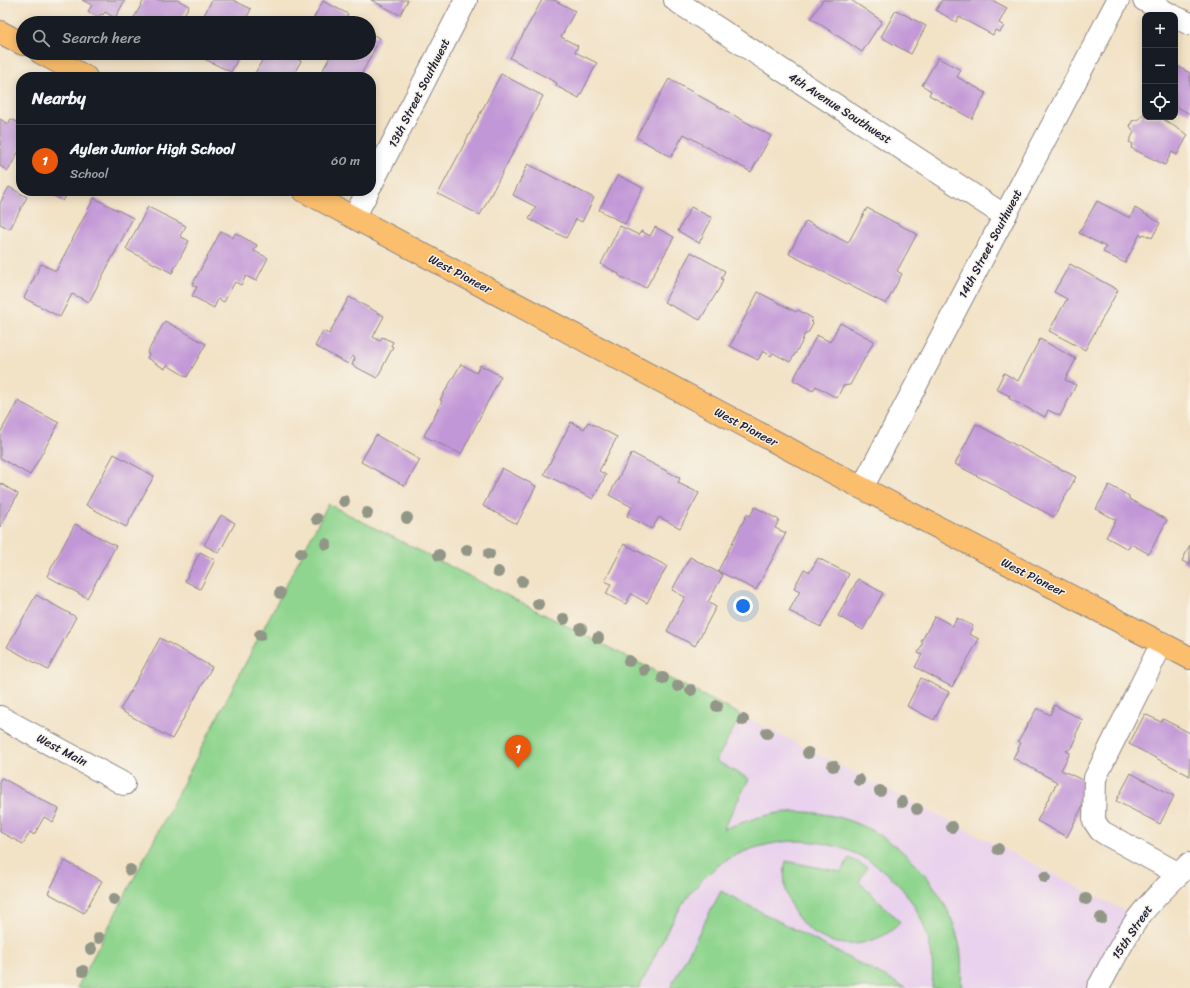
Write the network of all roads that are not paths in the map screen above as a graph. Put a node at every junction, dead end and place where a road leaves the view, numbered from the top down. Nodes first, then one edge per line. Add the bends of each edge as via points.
1 (466, 0) edge
2 (674, 0) edge
3 (1118, 0) edge
4 (1144, 0) edge
5 (1166, 12) edge
6 (1178, 18) edge
7 (1190, 24) edge
8 (0, 32) edge
9 (16, 40) edge
10 (54, 60) edge
11 (77, 72) edge
12 (376, 175) edge
13 (314, 196) edge
14 (365, 196) edge
15 (1005, 216) junction
16 (354, 217) junction
17 (862, 488) junction
18 (1162, 643) junction
19 (1190, 658) edge
20 (0, 717) edge
21 (124, 784) dead end
22 (1185, 869) edge
23 (1098, 988) edge

1 - 12 street, 13th Street Southwest
2 - 15 street, 4th Avenue Southwest
3 - 15 street, 14th Street Southwest
4 - 5 street
6 - 7 street
8 - 9 main road
10 - 11 main road
13 - 16 main road, West Pioneer
14 - 16 street
15 - 17 street, 14th Street Southwest
16 - 17 main road, West Pioneer
17 - 18 main road, West Pioneer
18 - 19 main road, West Pioneer
18 - 22 street via 1096,776 1094,821 1104,833
20 - 21 street, West Main
22 - 23 street, 15th Street via 1139,918 1120,946

